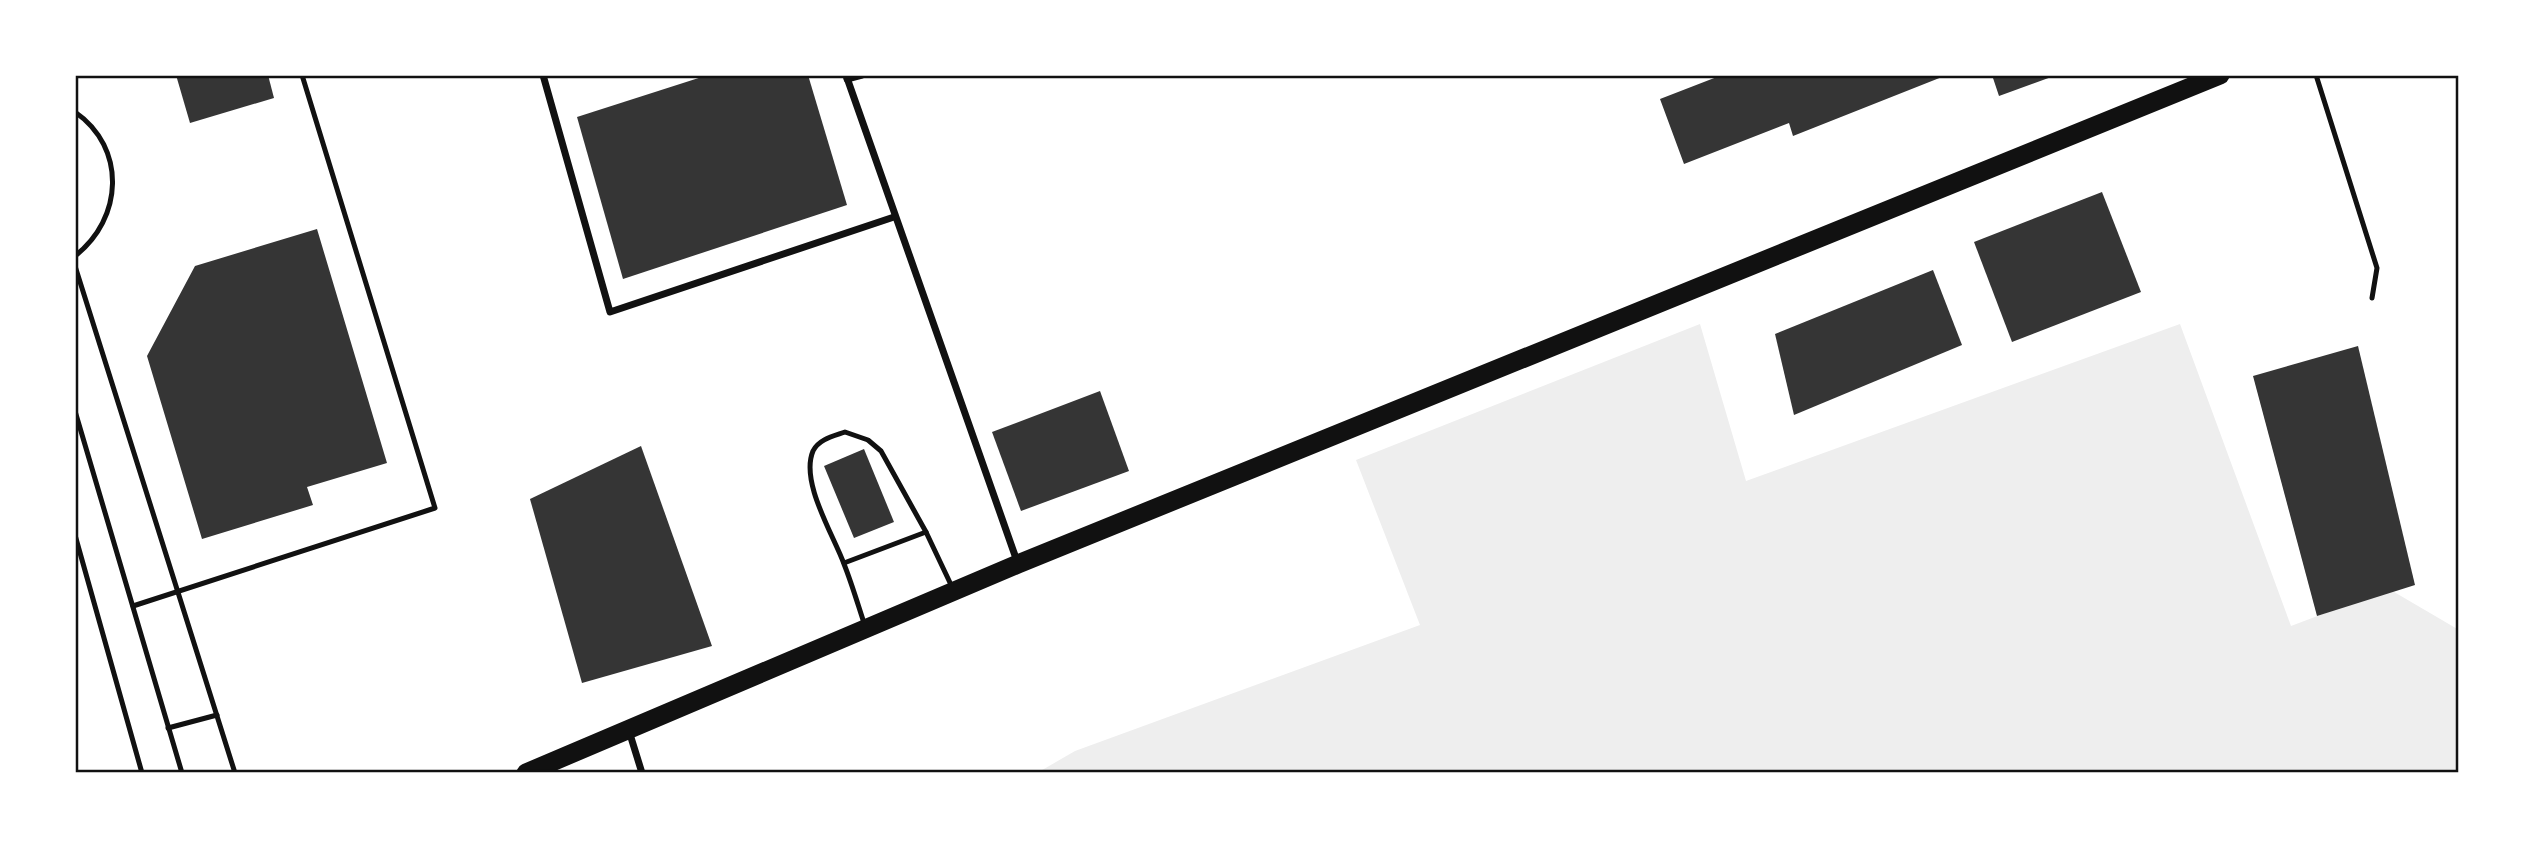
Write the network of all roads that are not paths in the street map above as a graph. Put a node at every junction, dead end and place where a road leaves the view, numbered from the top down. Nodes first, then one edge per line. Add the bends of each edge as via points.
1 (302, 75) edge
2 (543, 75) edge
3 (862, 75) edge
4 (2220, 75) edge
5 (2316, 75) edge
6 (846, 77) edge
7 (75, 112) edge
8 (894, 217) junction
9 (75, 256) edge
10 (75, 266) edge
11 (2372, 298) dead end
12 (75, 411) edge
13 (926, 532) junction
14 (75, 536) edge
15 (844, 563) junction
16 (1018, 564) junction
17 (955, 591) junction
18 (178, 592) junction
19 (133, 606) junction
20 (866, 629) junction
21 (217, 715) junction
22 (168, 728) junction
23 (629, 730) junction
24 (142, 773) edge
25 (182, 773) edge
26 (235, 773) edge
27 (526, 773) edge
28 (642, 773) edge

1 - 18 lane via 435,508
2 - 8 street via 610,312
3 - 6 street
4 - 16 highway
5 - 11 lane via 2377,268
6 - 8 street
7 - 9 lane via 98,133 112,171 113,191 100,229
8 - 16 street
10 - 18 lane
12 - 19 lane
13 - 15 lane
13 - 15 lane via 881,451 868,440 845,432 819,443 810,467 814,493
13 - 17 lane
14 - 24 lane
15 - 20 lane
16 - 17 highway
17 - 20 highway
18 - 19 lane
18 - 21 lane
19 - 22 lane
20 - 23 highway
21 - 22 lane
21 - 26 lane
22 - 25 lane
23 - 27 highway
23 - 28 street

